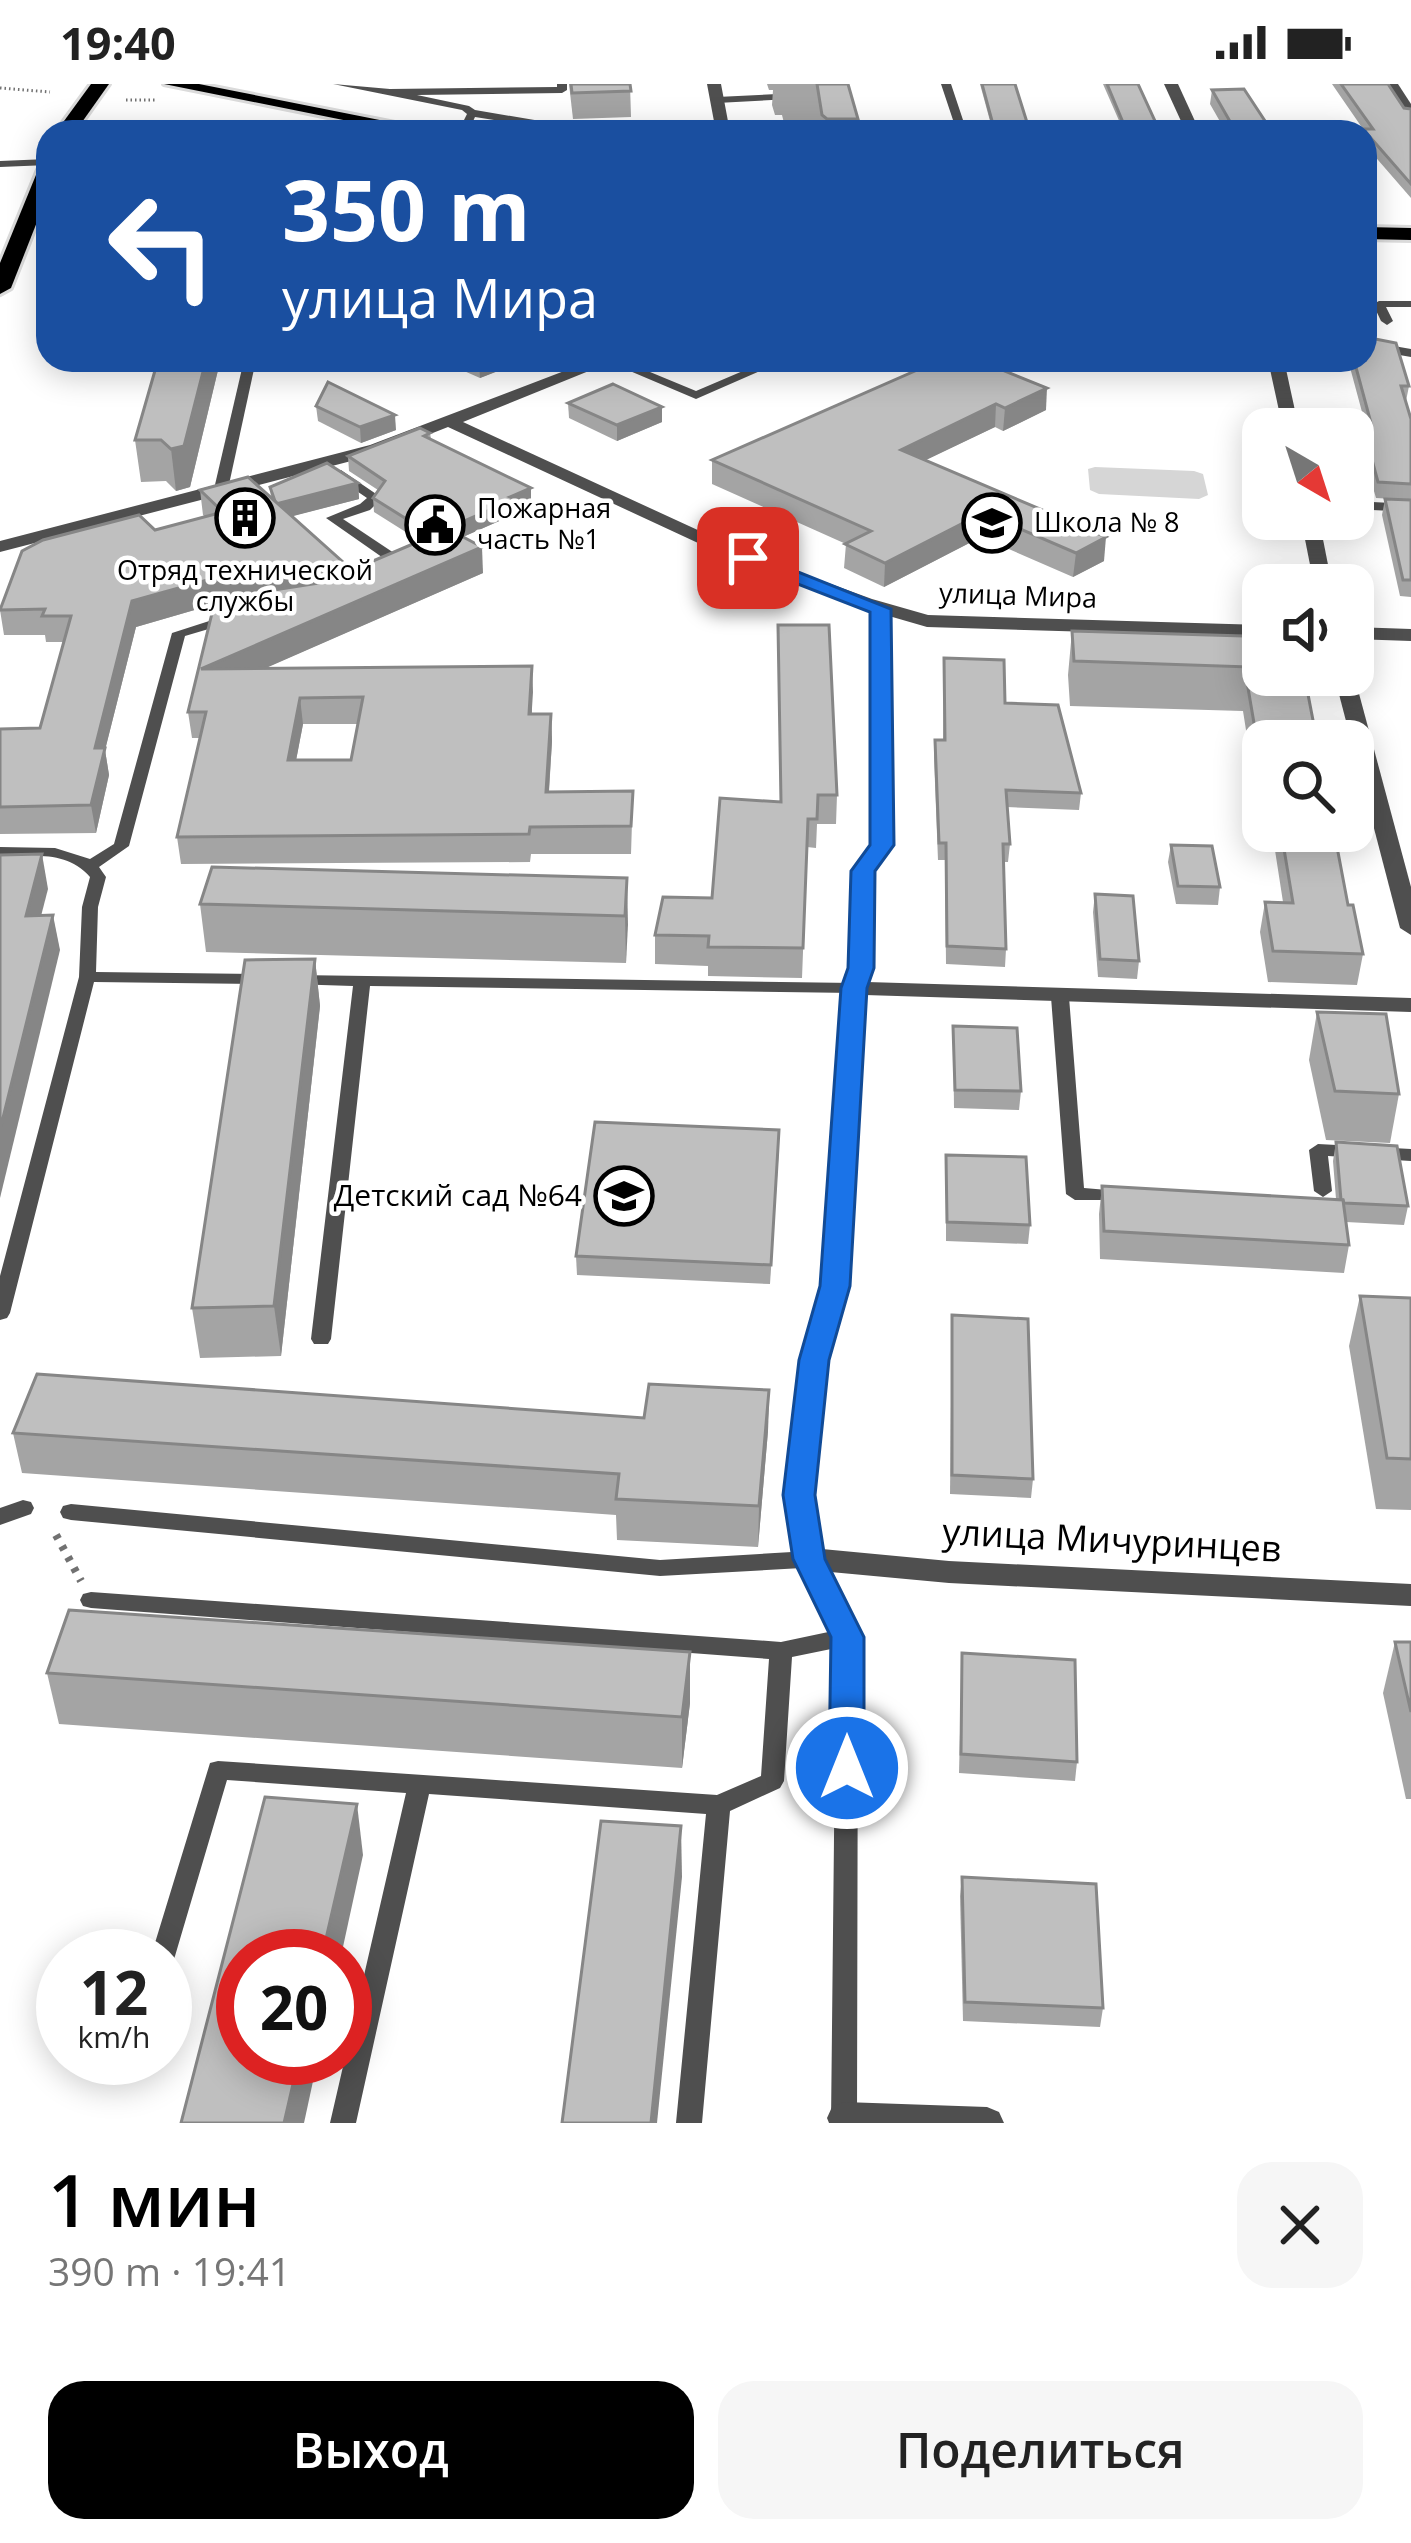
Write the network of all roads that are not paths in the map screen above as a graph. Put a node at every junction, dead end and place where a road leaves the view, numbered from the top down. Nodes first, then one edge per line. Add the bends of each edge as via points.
1 (100, 84) edge
2 (338, 84) edge
3 (562, 84) edge
4 (822, 84) edge
5 (946, 84) edge
6 (1171, 84) edge
7 (1391, 84) edge
8 (172, 92) edge
9 (390, 92) junction
10 (716, 92) edge
11 (472, 113) junction
12 (1411, 114) edge
13 (74, 120) edge
14 (353, 120) edge
15 (469, 120) edge
16 (515, 120) edge
17 (958, 120) edge
18 (1188, 120) edge
19 (0, 164) edge
20 (36, 166) edge
21 (36, 196) edge
22 (1377, 233) edge
23 (1411, 234) edge
24 (0, 288) edge
25 (1411, 304) edge
26 (1405, 351) edge
27 (247, 372) edge
28 (579, 372) edge
29 (639, 372) edge
30 (751, 372) edge
31 (1279, 372) edge
32 (1286, 408) edge
33 (452, 423) junction
34 (321, 463) junction
35 (221, 489) junction
36 (1374, 506) edge
37 (1411, 508) edge
38 (0, 547) edge
39 (404, 566) edge
40 (262, 609) edge
41 (880, 609) junction
42 (1242, 630) edge
43 (1374, 634) edge
44 (1411, 635) edge
45 (1350, 696) edge
46 (0, 852) edge
47 (92, 865) junction
48 (1411, 928) edge
49 (87, 977) junction
50 (362, 980) junction
51 (854, 988) junction
52 (1060, 997) junction
53 (1411, 1005) edge
54 (1411, 1155) edge
55 (1142, 1197) edge
56 (1297, 1204) edge
57 (0, 1313) edge
58 (321, 1339) dead end
59 (23, 1508) dead end
60 (71, 1511) dead end
61 (0, 1517) edge
62 (809, 1559) junction
63 (1411, 1594) edge
64 (91, 1600) road end
65 (848, 1637) junction
66 (781, 1651) junction
67 (420, 1782) junction
68 (719, 1805) junction
69 (171, 1929) edge
70 (844, 2120) edge
71 (344, 2123) edge
72 (689, 2123) edge
73 (987, 2123) edge

1 - 13 highway
2 - 9 lane
3 - 9 lane
4 - 10 lane via 825,95
5 - 17 lane
6 - 18 street
7 - 12 street
8 - 14 main road
9 - 11 lane
11 - 15 lane
11 - 16 lane
19 - 20 lane
21 - 24 highway
22 - 23 main road
25 - 26 lane via 1379,304
27 - 35 lane
28 - 33 street
29 - 30 lane via 696,395
31 - 32 street
33 - 34 street
33 - 41 street, улица Мира via 790,577
34 - 35 street
34 - 39 lane via 375,498 333,518
35 - 38 street
36 - 37 lane
40 - 47 lane via 179,633 121,846
41 - 42 street, улица Мира via 928,621
41 - 51 street via 882,845 863,871
43 - 44 street
45 - 48 street
46 - 47 lane via 74,856
47 - 49 lane via 98,877
49 - 50 lane
49 - 57 lane
50 - 51 lane
50 - 58 lane
51 - 52 street
51 - 62 street via 835,1286 814,1360 799,1495
52 - 53 street
52 - 55 lane via 1075,1194
54 - 56 lane via 1318,1150 1321,1199
59 - 61 lane
60 - 62 lane via 660,1568
62 - 63 street, улица Мичуринцев
62 - 65 lane
64 - 66 lane
65 - 66 lane
65 - 70 lane
66 - 68 lane via 772,1781
67 - 68 lane
67 - 69 lane via 218,1770
67 - 71 lane
68 - 72 lane
70 - 73 street

